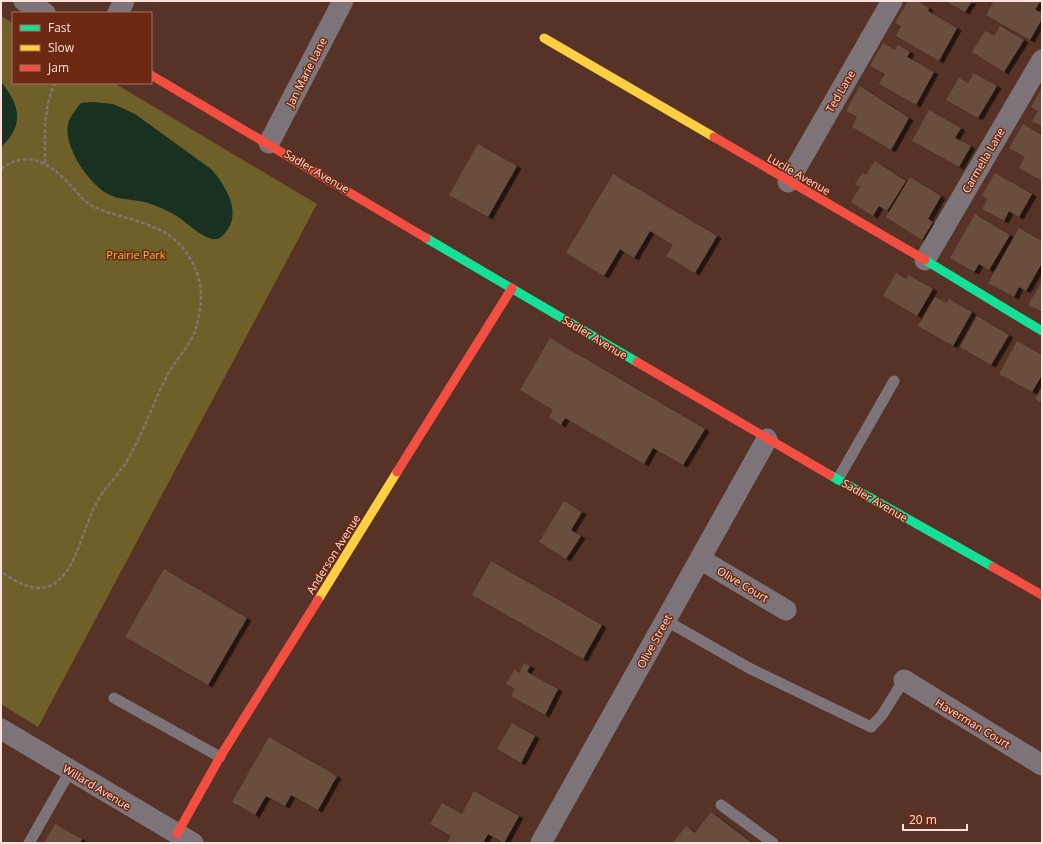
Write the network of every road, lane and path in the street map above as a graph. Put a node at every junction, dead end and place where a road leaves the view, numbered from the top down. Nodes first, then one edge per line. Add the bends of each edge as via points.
1 (24, 1) edge
2 (124, 1) edge
3 (343, 1) edge
4 (892, 1) edge
5 (43, 12) edge
6 (118, 12) edge
7 (544, 38) dead end
8 (1042, 60) edge
9 (152, 76) edge
10 (55, 84) edge
11 (270, 143) junction
12 (45, 162) junction
13 (1, 169) edge
14 (788, 182) junction
15 (925, 260) junction
16 (512, 288) junction
17 (1042, 331) edge
18 (894, 381) dead end
19 (767, 439) junction
20 (838, 479) junction
21 (700, 559) junction
22 (1, 572) edge
23 (1042, 595) edge
24 (786, 610) dead end
25 (665, 620) junction
26 (904, 680) joint
27 (114, 698) dead end
28 (1, 729) edge
29 (220, 757) junction
30 (1042, 764) edge
31 (70, 771) junction
32 (721, 805) dead end
33 (183, 840) edge
34 (29, 843) edge
35 (541, 843) edge
36 (773, 843) edge

1 - 5 street
2 - 6 street
3 - 11 street, Jan Marie Lane
4 - 14 street, Ted Lane
7 - 14 street, Lucile Avenue
8 - 15 street, Carmella Lane
9 - 11 street, Sadler Avenue
10 - 12 path via 45,120
11 - 16 street, Sadler Avenue
12 - 13 path via 20,160 6,164
12 - 22 path via 88,203 157,229 175,239 188,252 194,266 199,278 200,298 194,332 169,373 125,464 95,505 62,578 52,585 30,588
14 - 15 street, Lucile Avenue
15 - 17 street, Lucile Avenue
16 - 19 street, Sadler Avenue
16 - 29 street, Anderson Avenue
18 - 20 lane
19 - 20 street, Sadler Avenue
19 - 21 street, Olive Street
20 - 23 street, Sadler Avenue
21 - 24 street, Olive Court
21 - 25 street, Olive Street
25 - 26 lane via 749,668 871,727 882,715
25 - 35 street, Olive Street
26 - 30 street, Haverman Court
27 - 29 lane
28 - 31 street, Willard Avenue
29 - 33 street, Anderson Avenue
31 - 33 street, Willard Avenue
31 - 34 lane
32 - 36 lane

